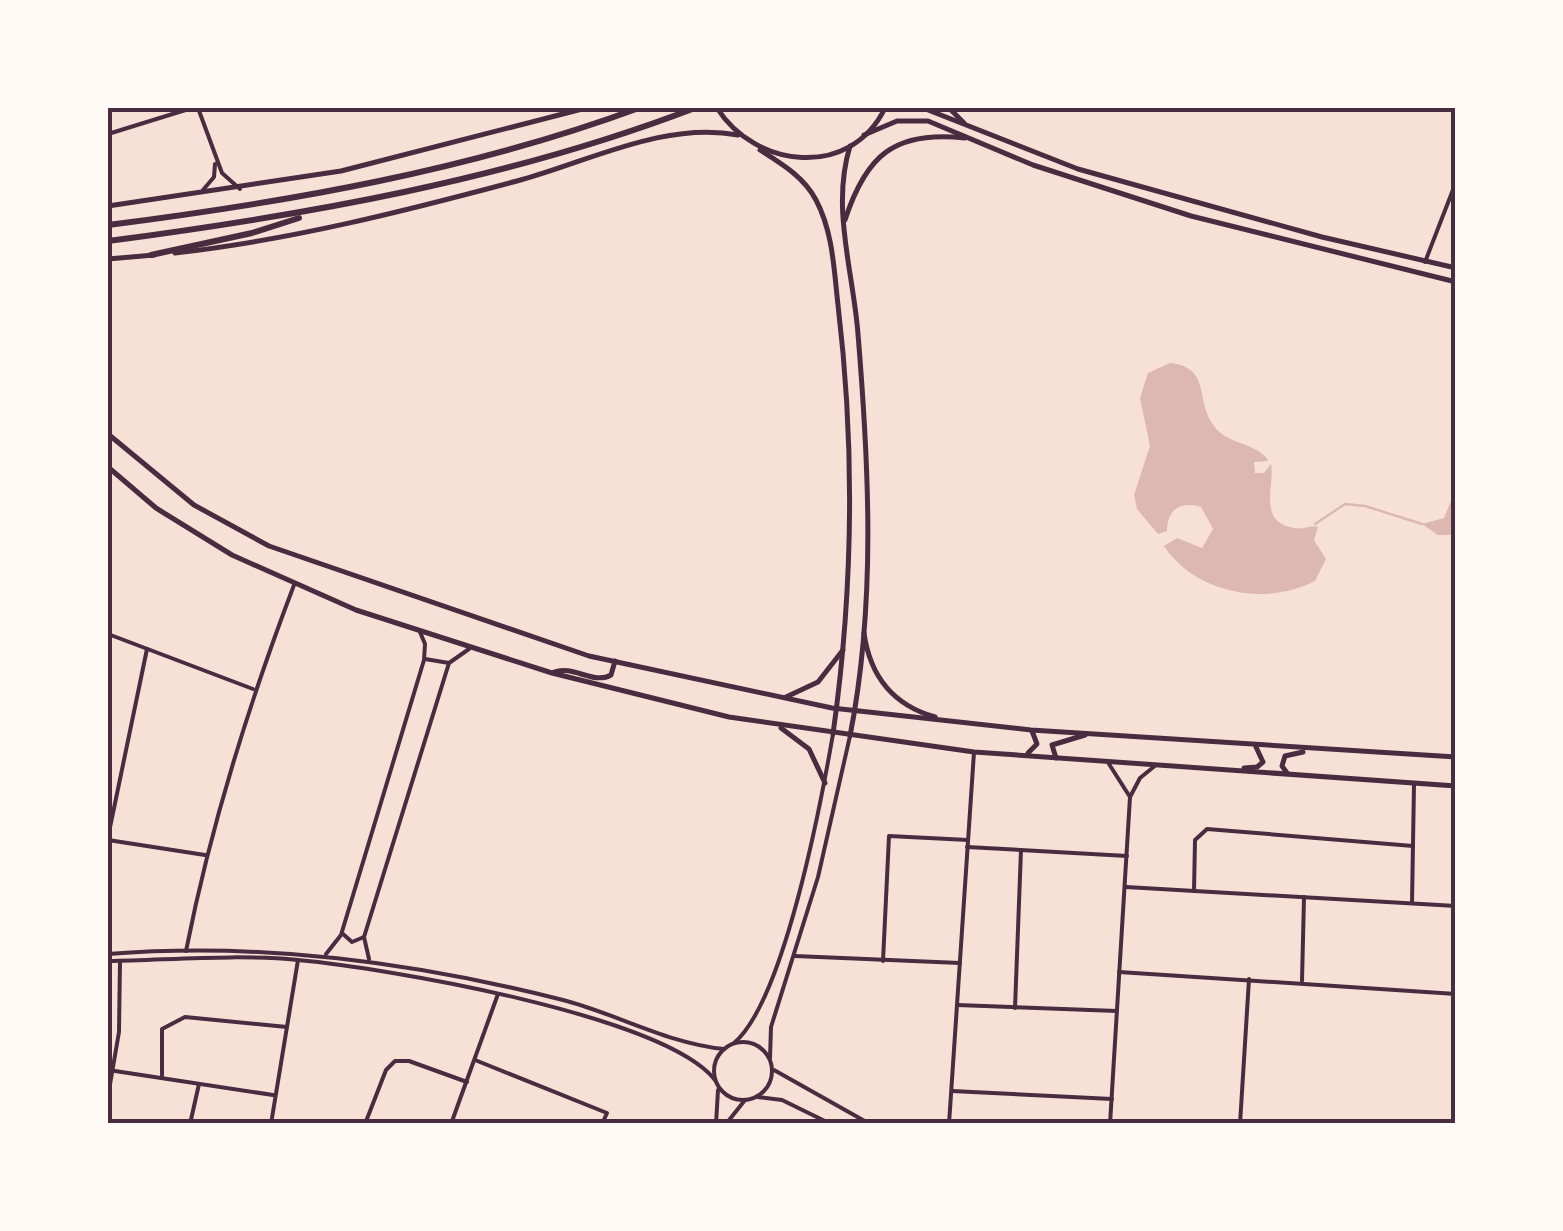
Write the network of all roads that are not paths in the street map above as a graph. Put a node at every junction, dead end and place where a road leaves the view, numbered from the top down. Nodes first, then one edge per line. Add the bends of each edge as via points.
1 (195, 108) edge
2 (586, 108) edge
3 (639, 108) edge
4 (695, 108) edge
5 (717, 108) edge
6 (885, 108) edge
7 (923, 108) edge
8 (949, 108) edge
9 (971, 127) junction
10 (108, 134) edge
11 (738, 135) junction
12 (864, 136) junction
13 (973, 139) junction
14 (850, 146) junction
15 (760, 150) junction
16 (215, 159) junction
17 (1456, 182) edge
18 (240, 189) junction
19 (195, 194) junction
20 (108, 206) edge
21 (314, 212) junction
22 (844, 222) junction
23 (108, 225) edge
24 (108, 240) edge
25 (150, 255) junction
26 (108, 259) edge
27 (1425, 262) junction
28 (1456, 268) edge
29 (1456, 282) edge
30 (108, 434) edge
31 (108, 467) edge
32 (294, 586) junction
33 (416, 629) junction
34 (864, 633) junction
35 (108, 634) edge
36 (476, 648) junction
37 (148, 649) junction
38 (843, 650) junction
39 (424, 660) junction
40 (615, 661) junction
41 (449, 663) junction
42 (552, 672) junction
43 (254, 690) junction
44 (781, 698) junction
45 (836, 709) junction
46 (855, 711) junction
47 (948, 721) junction
48 (779, 726) junction
49 (1032, 730) junction
50 (833, 734) junction
51 (1092, 734) junction
52 (850, 736) junction
53 (1254, 746) junction
54 (1316, 750) junction
55 (974, 752) junction
56 (1010, 755) junction
57 (1456, 757) edge
58 (1056, 758) junction
59 (1107, 762) junction
60 (1156, 765) junction
61 (1221, 770) junction
62 (1290, 774) junction
63 (824, 782) junction
64 (1414, 784) junction
65 (1456, 786) edge
66 (1130, 797) junction
67 (108, 839) edge
68 (968, 844) junction
69 (1413, 846) junction
70 (1021, 850) junction
71 (205, 854) junction
72 (1126, 856) junction
73 (1125, 886) junction
74 (1194, 890) junction
75 (1304, 897) junction
76 (1412, 904) junction
77 (1456, 906) edge
78 (342, 930) junction
79 (364, 937) junction
80 (186, 951) junction
81 (108, 954) edge
82 (326, 954) junction
83 (795, 956) junction
84 (369, 958) junction
85 (298, 960) junction
86 (882, 960) junction
87 (108, 961) edge
88 (120, 961) junction
89 (960, 963) junction
90 (1120, 972) junction
91 (1249, 978) junction
92 (1302, 981) junction
93 (498, 994) junction
94 (1456, 994) edge
95 (957, 1005) junction
96 (1015, 1008) junction
97 (1117, 1012) junction
98 (287, 1026) junction
99 (734, 1043) junction
100 (724, 1049) junction
101 (770, 1058) junction
102 (475, 1060) junction
103 (773, 1069) junction
104 (115, 1071) junction
105 (162, 1078) junction
106 (467, 1082) junction
107 (717, 1083) junction
108 (199, 1084) junction
109 (952, 1091) junction
110 (276, 1095) junction
111 (108, 1096) edge
112 (757, 1097) junction
113 (744, 1100) junction
114 (1112, 1100) junction
115 (190, 1124) edge
116 (271, 1124) edge
117 (366, 1124) edge
118 (451, 1124) edge
119 (602, 1124) edge
120 (716, 1124) edge
121 (726, 1124) edge
122 (832, 1124) edge
123 (870, 1124) edge
124 (949, 1124) edge
125 (1110, 1124) edge
126 (1240, 1124) edge

1 - 10 street
1 - 16 street
2 - 18 main road via 447,146
3 - 23 highway via 363,185
4 - 21 highway via 570,149
5 - 11 main road
6 - 12 main road
7 - 9 main road
8 - 9 main road
9 - 27 main road via 1078,169
11 - 15 main road
11 - 25 main road via 679,131 574,166 288,236
12 - 13 main road via 914,119
12 - 14 main road
13 - 22 main road via 919,136 898,143 858,182
13 - 29 main road via 1033,166 1191,216
14 - 15 main road via 805,159
14 - 22 main road via 839,193
15 - 38 main road via 806,186 831,245 849,413
16 - 18 street
16 - 19 street via 211,182
17 - 27 street
18 - 19 main road
19 - 20 main road
21 - 24 highway
21 - 25 highway
22 - 34 main road via 866,435
25 - 26 main road
27 - 28 main road
30 - 40 main road via 194,505 269,546 508,632
31 - 32 main road via 192,532
32 - 33 main road
32 - 43 street
33 - 36 main road
33 - 39 street
34 - 46 main road
34 - 47 main road via 888,691
35 - 37 street
36 - 41 street
36 - 42 main road
37 - 43 street
37 - 67 street
38 - 44 main road via 818,682
38 - 45 main road
39 - 41 street
39 - 78 street
40 - 42 main road via 611,675 601,679
40 - 44 main road
41 - 79 street
42 - 48 main road
43 - 71 street
44 - 45 main road
45 - 46 main road
45 - 50 main road
46 - 47 main road
46 - 52 main road
47 - 49 main road
48 - 50 main road
48 - 63 main road via 809,749
49 - 51 main road
49 - 56 main road via 1035,748
50 - 52 main road
50 - 63 street
51 - 53 main road
51 - 58 main road via 1058,740 1051,749
52 - 55 main road
52 - 83 street
53 - 54 main road
53 - 61 main road via 1262,751 1261,765
54 - 57 main road
54 - 62 main road via 1284,756 1282,766
55 - 56 main road
55 - 68 street
56 - 58 main road
58 - 59 main road
59 - 60 main road
59 - 66 street
60 - 61 main road
60 - 66 street
61 - 62 main road
62 - 64 main road
63 - 99 street via 770,980 756,1019
64 - 65 main road
64 - 69 street
66 - 72 street
67 - 71 street
68 - 70 street
68 - 86 street via 889,836
68 - 89 street
69 - 74 street via 1207,829 1195,840
69 - 76 street
70 - 72 street
70 - 96 street
71 - 80 street
72 - 73 street
73 - 74 street
73 - 90 street
74 - 75 street
75 - 76 street
75 - 92 street
76 - 77 street
78 - 79 street via 352,942
78 - 82 street
79 - 84 street
80 - 81 street
80 - 82 street
82 - 84 street
83 - 86 street
83 - 101 street via 771,1027
84 - 100 street via 559,999
85 - 88 street
85 - 93 street
85 - 98 street
86 - 89 street
87 - 88 street
88 - 104 street
89 - 95 street
90 - 91 street
90 - 97 street
91 - 92 street
91 - 126 street
92 - 94 street
93 - 102 street
93 - 107 street via 690,1055
95 - 96 street
95 - 109 street
96 - 97 street
97 - 114 street
98 - 105 street via 172,1020 162,1028
98 - 110 street
99 - 100 street
99 - 101 street via 751,1042
100 - 107 street via 715,1063
101 - 103 street
102 - 106 street
102 - 119 street via 606,1113
103 - 112 street
103 - 123 street
104 - 105 street
104 - 111 street
105 - 108 street
106 - 117 street via 395,1061
106 - 118 street
107 - 113 street via 729,1097
107 - 120 street
108 - 110 street
108 - 115 street
109 - 114 street
109 - 124 street
110 - 116 street
112 - 113 street
112 - 122 street via 782,1100
113 - 121 street
114 - 125 street

